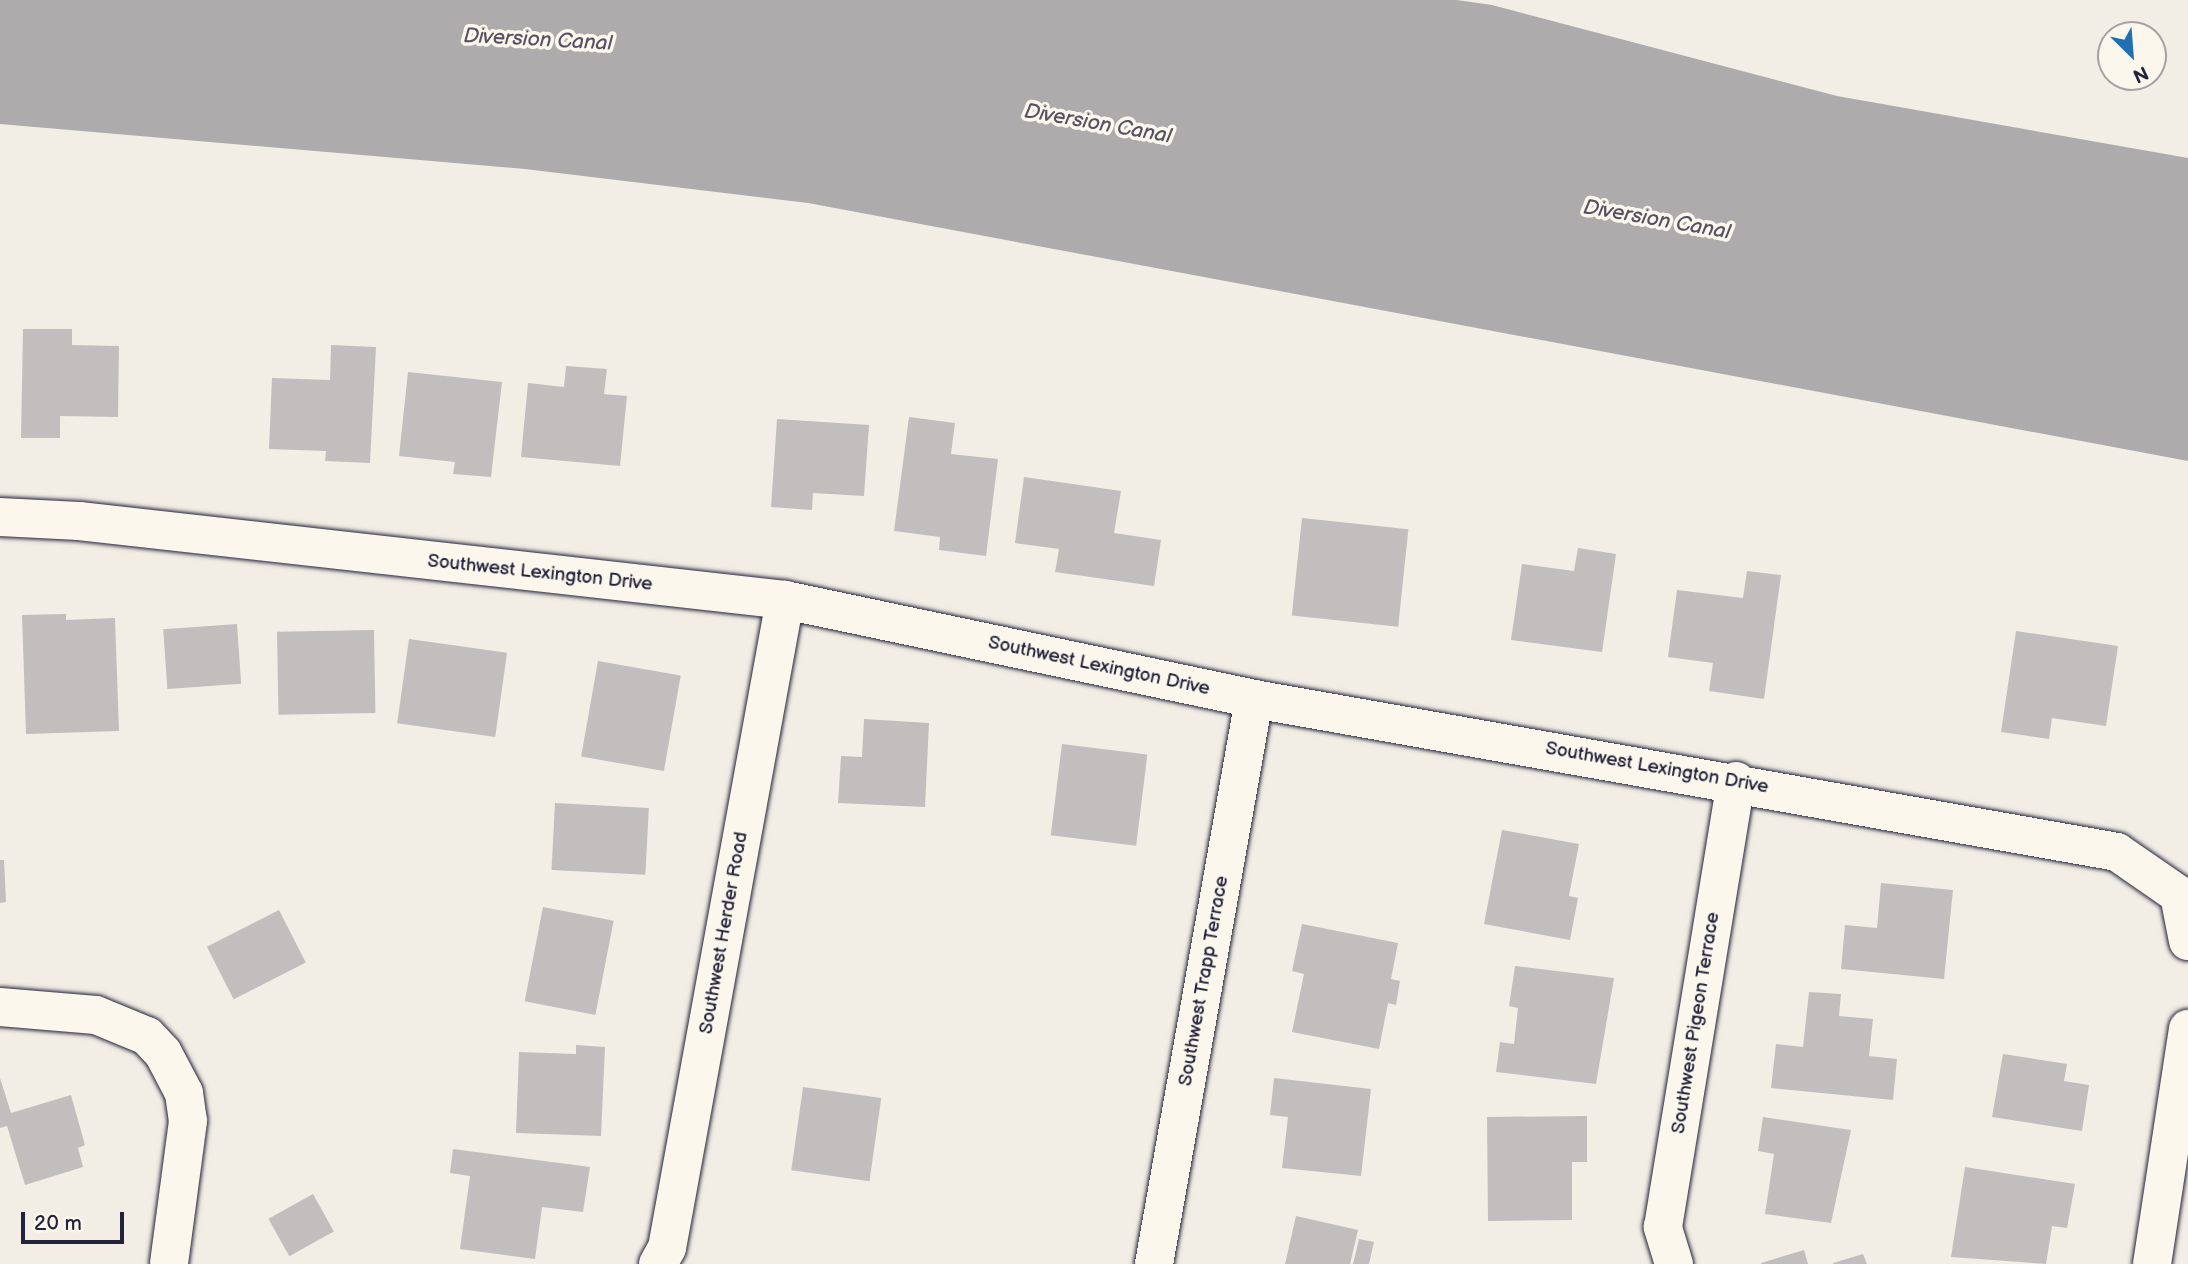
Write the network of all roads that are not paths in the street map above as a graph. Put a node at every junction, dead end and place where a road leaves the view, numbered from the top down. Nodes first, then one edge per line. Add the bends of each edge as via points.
1 (0, 517) edge
2 (785, 600) junction
3 (1254, 699) junction
4 (1736, 781) junction
5 (2188, 941) edge
6 (0, 1007) edge
7 (2188, 1029) edge
8 (169, 1264) edge
9 (658, 1264) edge
10 (1154, 1264) edge
11 (1674, 1264) edge
12 (2152, 1264) edge

1 - 2 street, Southwest Lexington Drive via 79,521
2 - 3 street, Southwest Lexington Drive
2 - 9 street, Southwest Herder Road via 667,1248
3 - 4 street, Southwest Lexington Drive
3 - 10 street, Southwest Trapp Terrace
4 - 5 street, Southwest Lexington Drive via 2117,852 2179,895
4 - 11 street, Southwest Pigeon Terrace via 1663,1227
6 - 8 street via 96,1015 147,1036 163,1053 184,1093 188,1121
7 - 12 street

